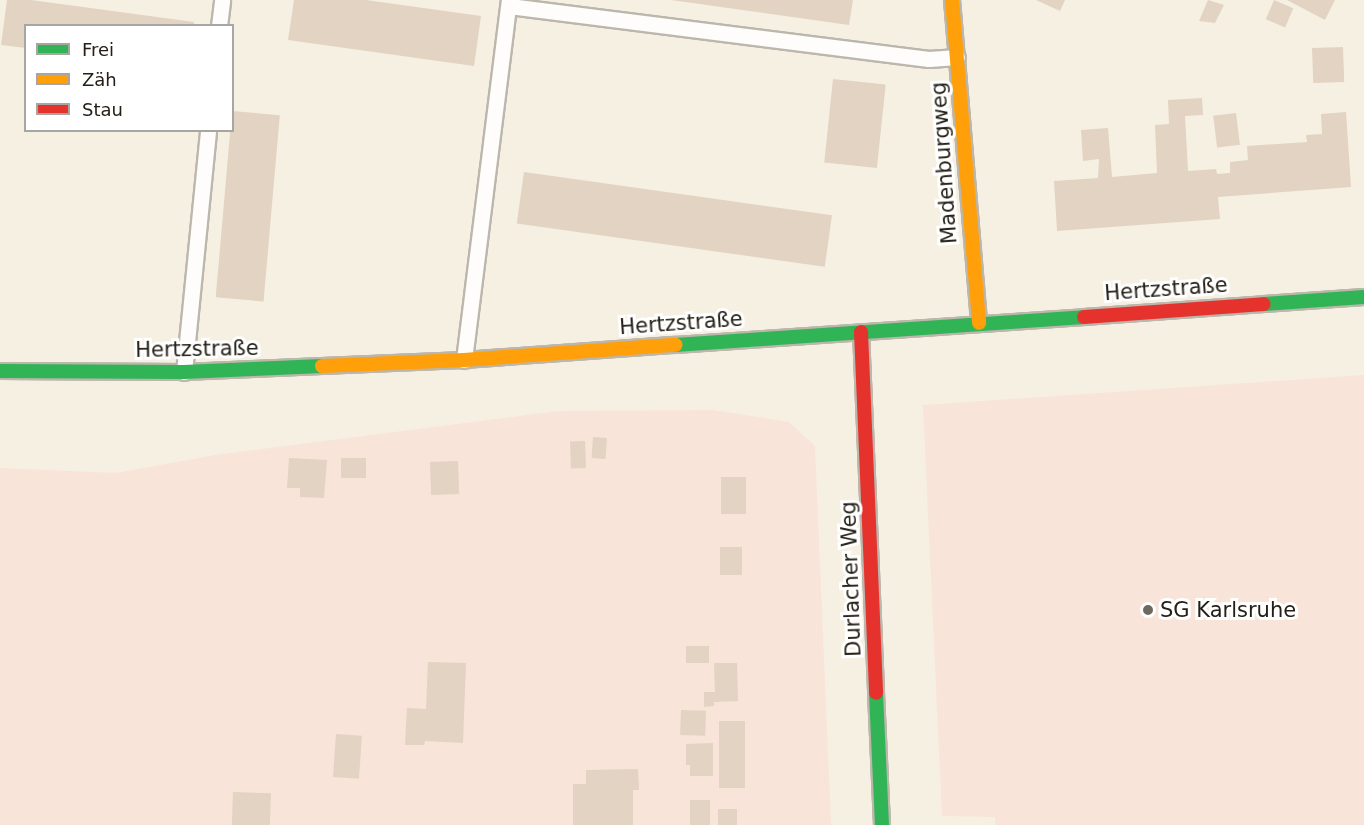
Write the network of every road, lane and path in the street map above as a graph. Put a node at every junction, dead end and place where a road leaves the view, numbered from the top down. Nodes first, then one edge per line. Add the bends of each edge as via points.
1 (222, 0) edge
2 (952, 0) edge
3 (509, 3) edge
4 (219, 24) edge
5 (957, 57) junction
6 (208, 132) edge
7 (1364, 297) edge
8 (979, 323) junction
9 (861, 332) junction
10 (464, 360) junction
11 (0, 371) edge
12 (184, 372) junction
13 (882, 825) edge

1 - 4 lane
2 - 5 main road, Madenburgweg
3 - 5 lane via 929,59
3 - 10 lane
5 - 8 main road, Madenburgweg
6 - 12 lane
7 - 8 main road, Hertzstraße
8 - 9 main road, Hertzstraße
9 - 10 main road, Hertzstraße
9 - 13 main road, Durlacher Weg
10 - 12 main road, Hertzstraße
11 - 12 main road, Hertzstraße

